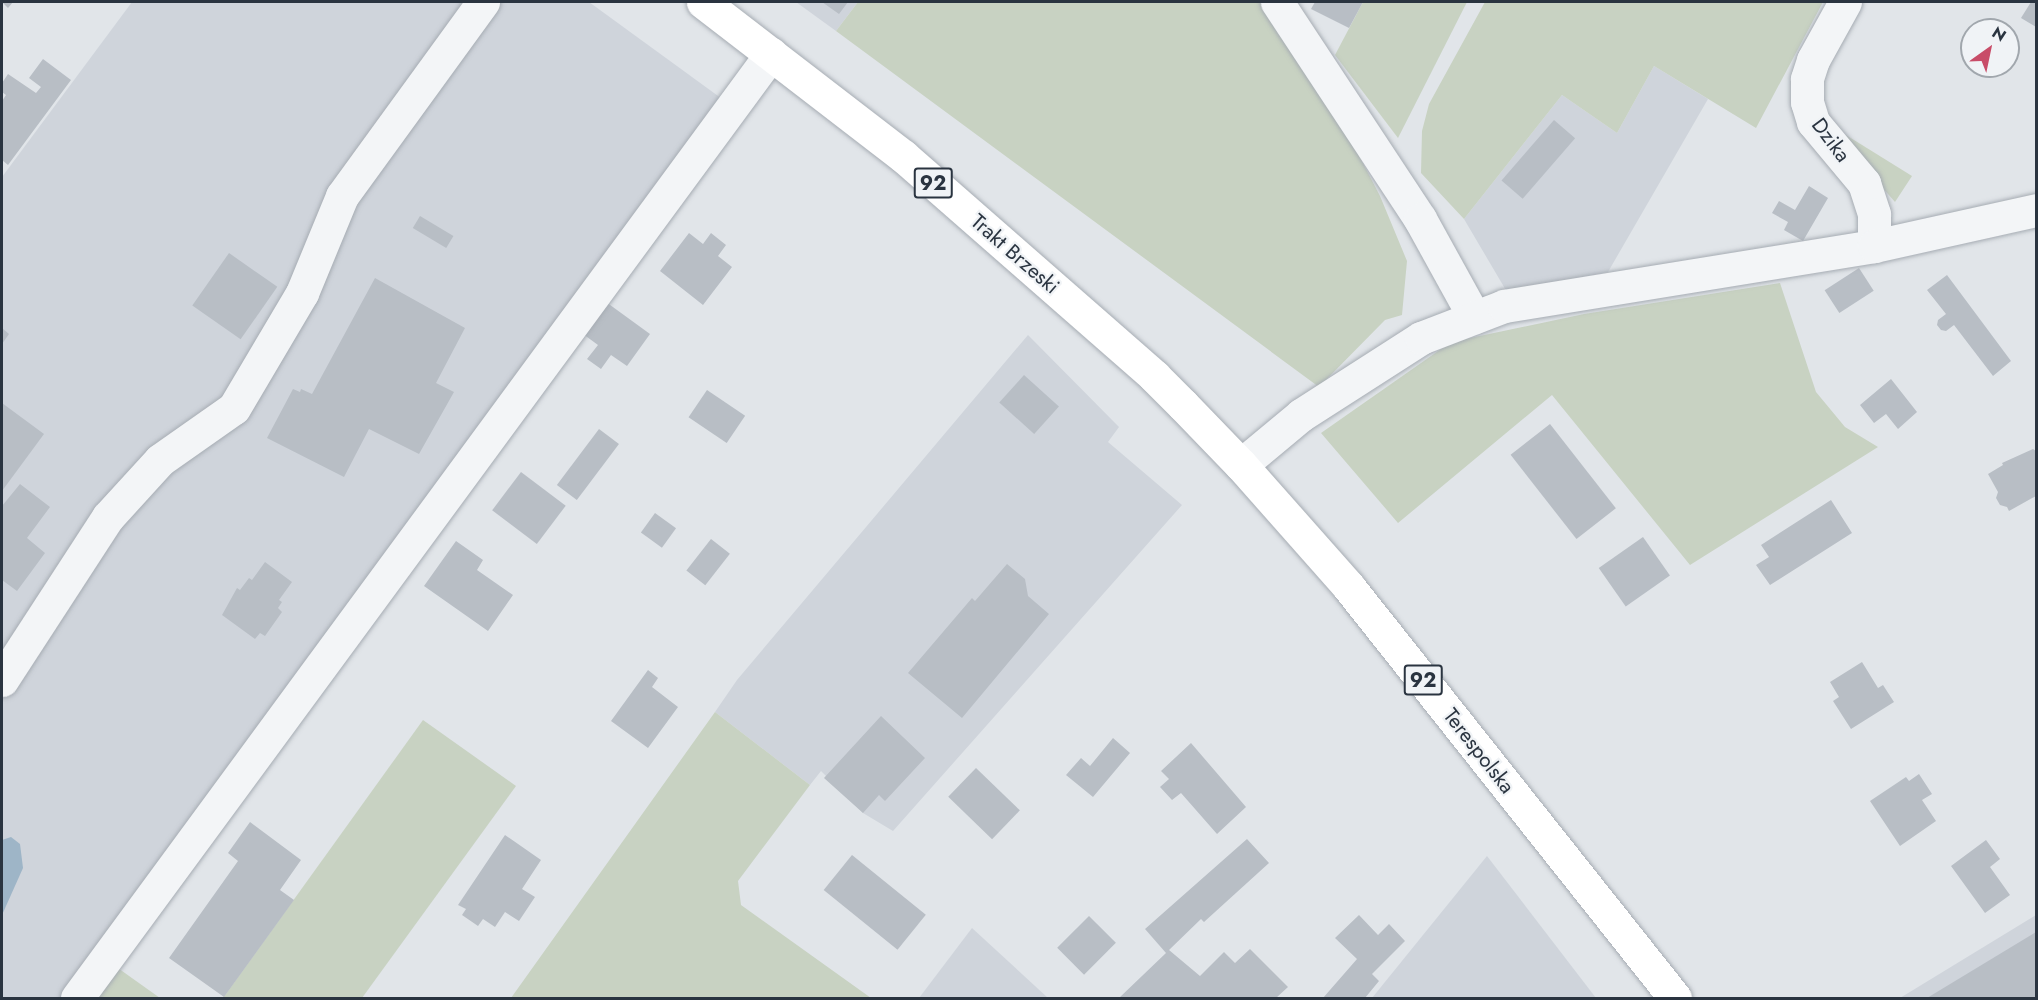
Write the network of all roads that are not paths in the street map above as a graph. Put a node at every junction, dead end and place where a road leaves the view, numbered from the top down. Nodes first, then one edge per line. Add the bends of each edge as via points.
1 (483, 2) edge
2 (703, 2) edge
3 (1277, 2) edge
4 (1845, 2) edge
5 (771, 54) junction
6 (2037, 210) edge
7 (1874, 246) junction
8 (1474, 317) junction
9 (1154, 376) joint
10 (1241, 465) junction
11 (2, 680) edge
12 (77, 999) edge
13 (1675, 999) edge

1 - 11 street via 342,196 302,294 234,408 160,460 108,517
2 - 5 main road, Trakt Brzeski / 92
3 - 8 street via 1420,219
4 - 7 street, Dzika via 1813,60 1807,79 1807,102 1813,122 1864,183 1874,214
5 - 9 main road, Trakt Brzeski / 92 via 903,156
5 - 12 street
6 - 7 street
7 - 8 street via 1504,306
8 - 10 street via 1421,338 1300,415
9 - 10 main road, Terespolska / 92
10 - 13 main road, Terespolska / 92 via 1348,586

